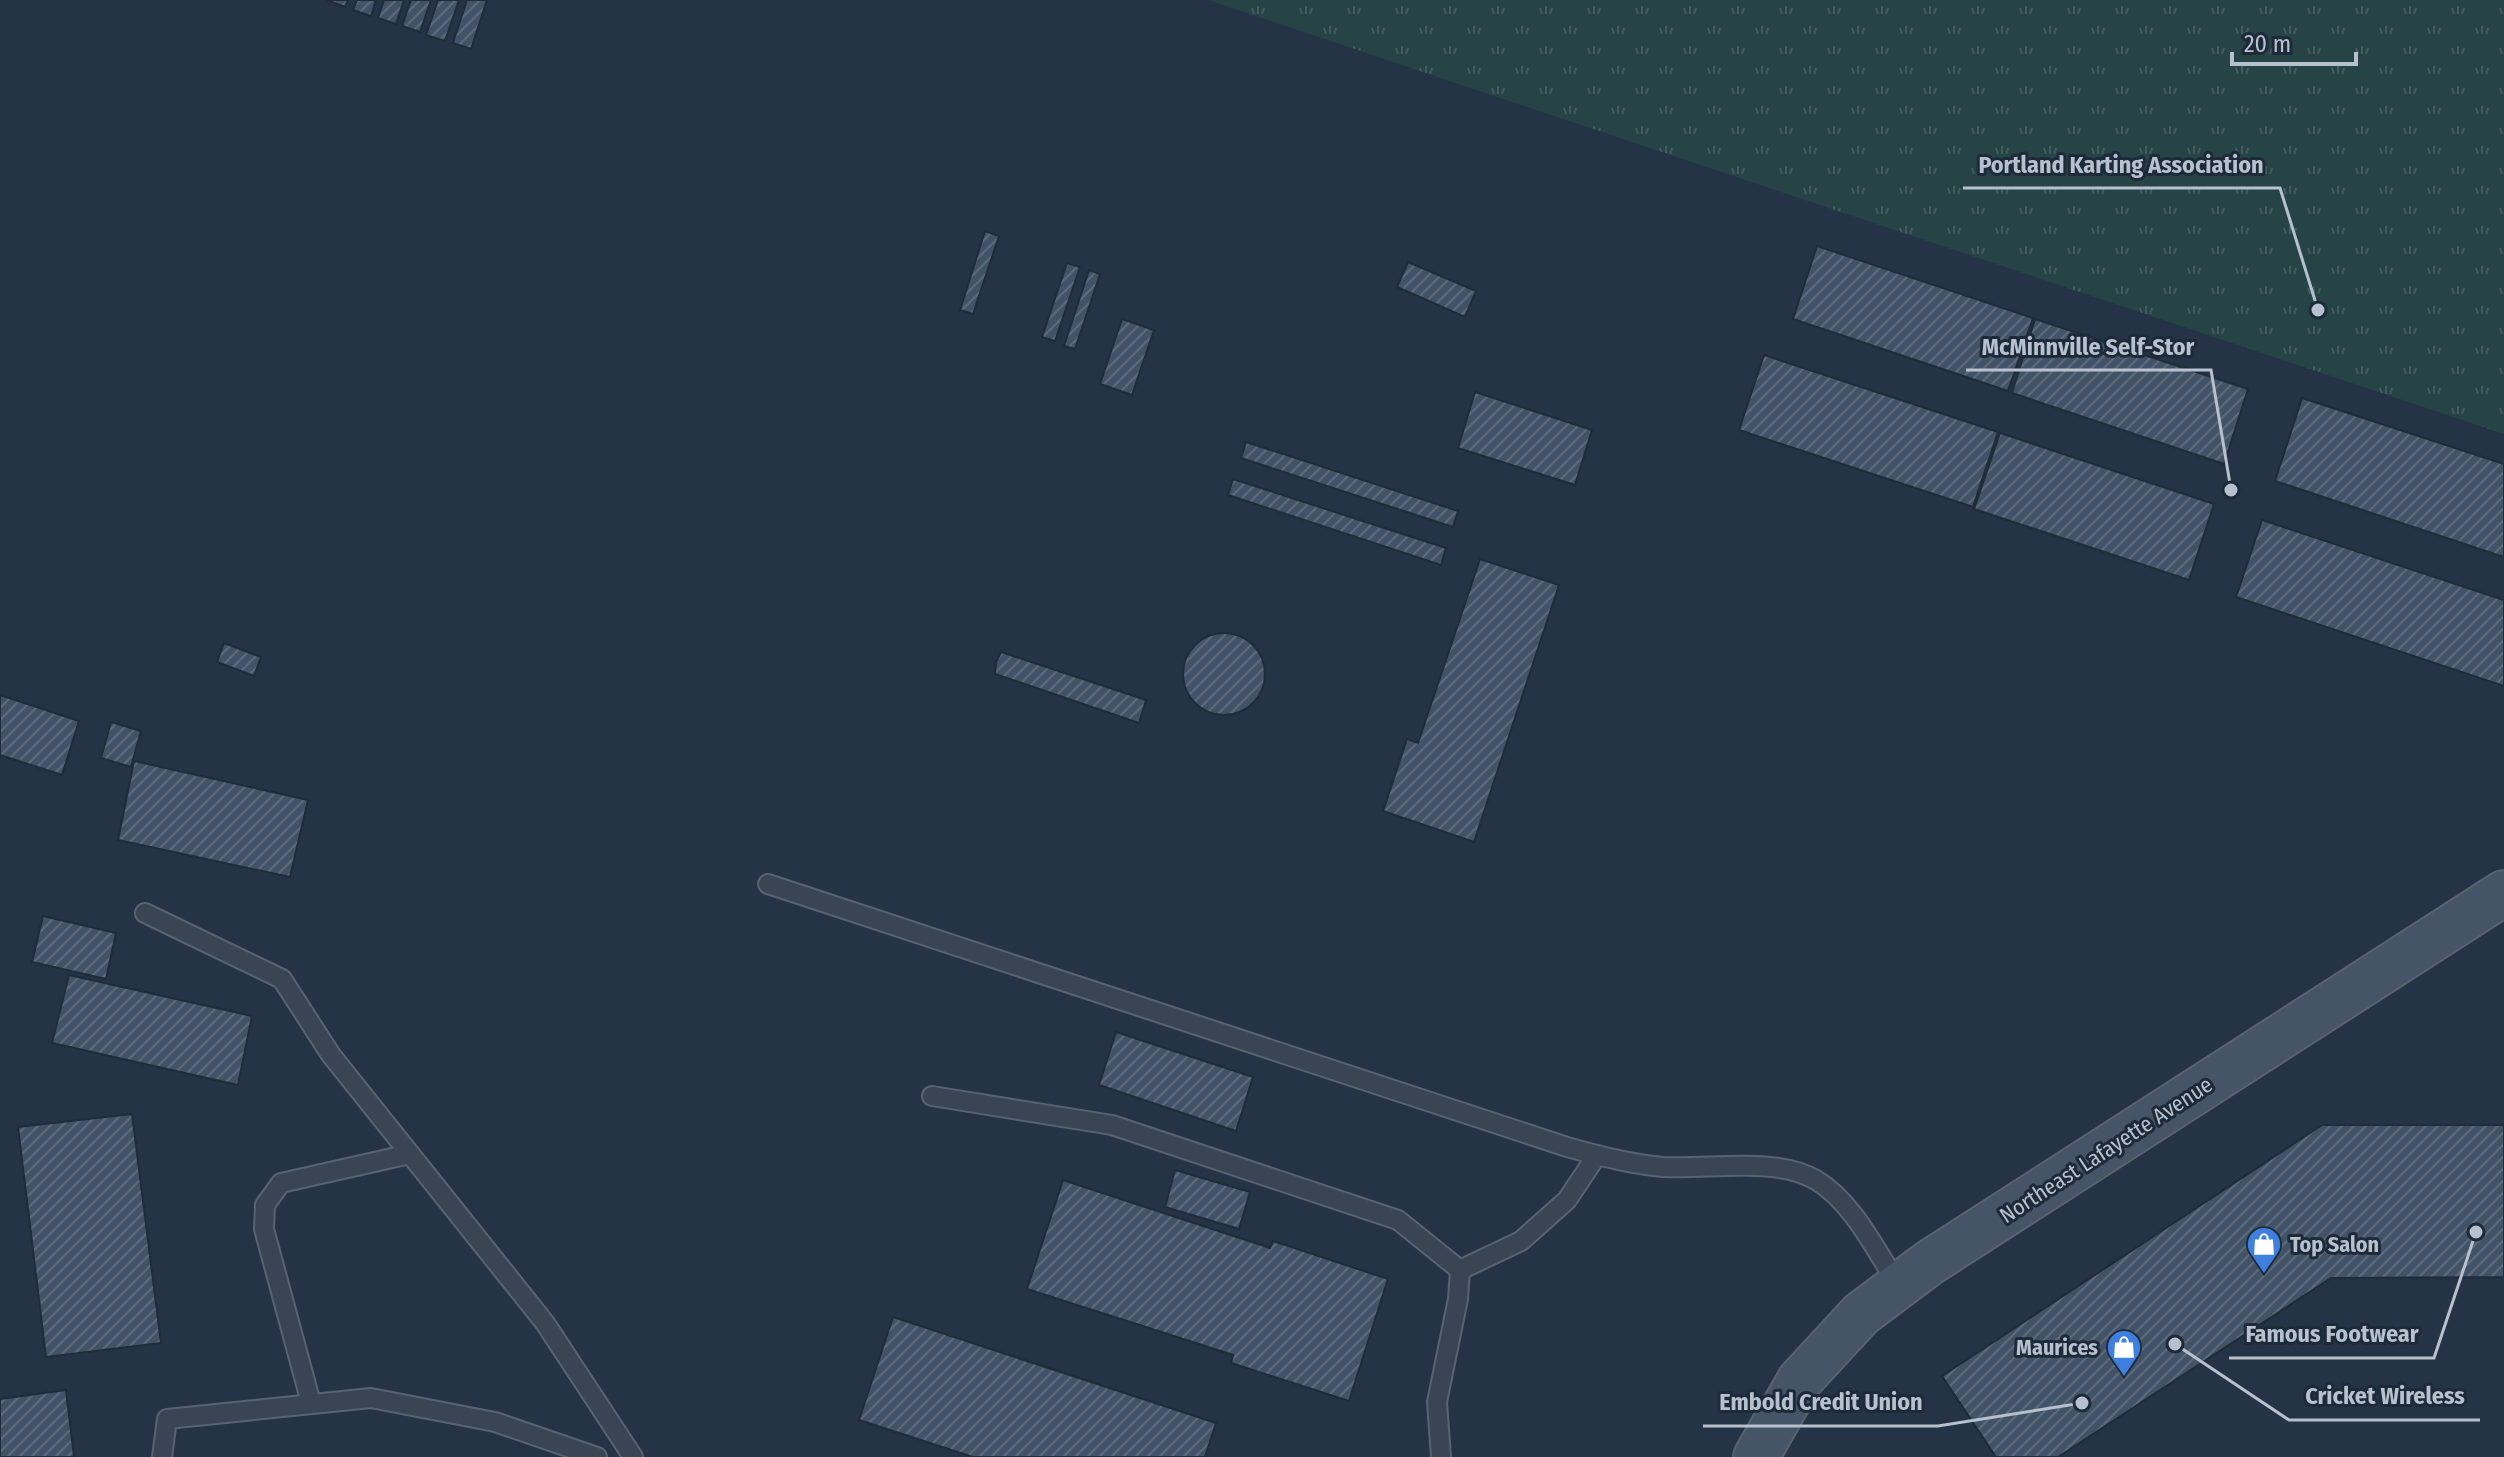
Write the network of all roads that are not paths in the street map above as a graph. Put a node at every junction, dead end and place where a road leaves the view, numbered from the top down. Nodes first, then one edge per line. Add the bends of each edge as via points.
1 (768, 884) dead end
2 (2504, 893) edge
3 (145, 913) dead end
4 (932, 1096) dead end
5 (410, 1154) junction
6 (1597, 1155) junction
7 (1460, 1270) junction
8 (1899, 1286) junction
9 (311, 1403) junction
10 (550, 1449) edge
11 (162, 1457) edge
12 (597, 1457) edge
13 (633, 1457) edge
14 (1441, 1457) edge
15 (1756, 1457) edge

1 - 6 lane
2 - 8 main road, Northeast Lafayette Avenue
3 - 5 lane via 282,979 331,1055
4 - 7 lane via 1112,1125 1398,1220
5 - 9 lane via 281,1183 265,1205 264,1229
5 - 13 lane via 545,1323
6 - 7 lane via 1567,1200 1521,1241
6 - 8 lane via 1668,1167 1778,1168 1815,1179 1844,1204
7 - 14 lane via 1437,1402
8 - 15 main road, Northeast Lafayette Avenue via 1861,1314 1800,1380
9 - 10 lane via 371,1398 495,1422
9 - 11 lane via 167,1419
10 - 12 lane

